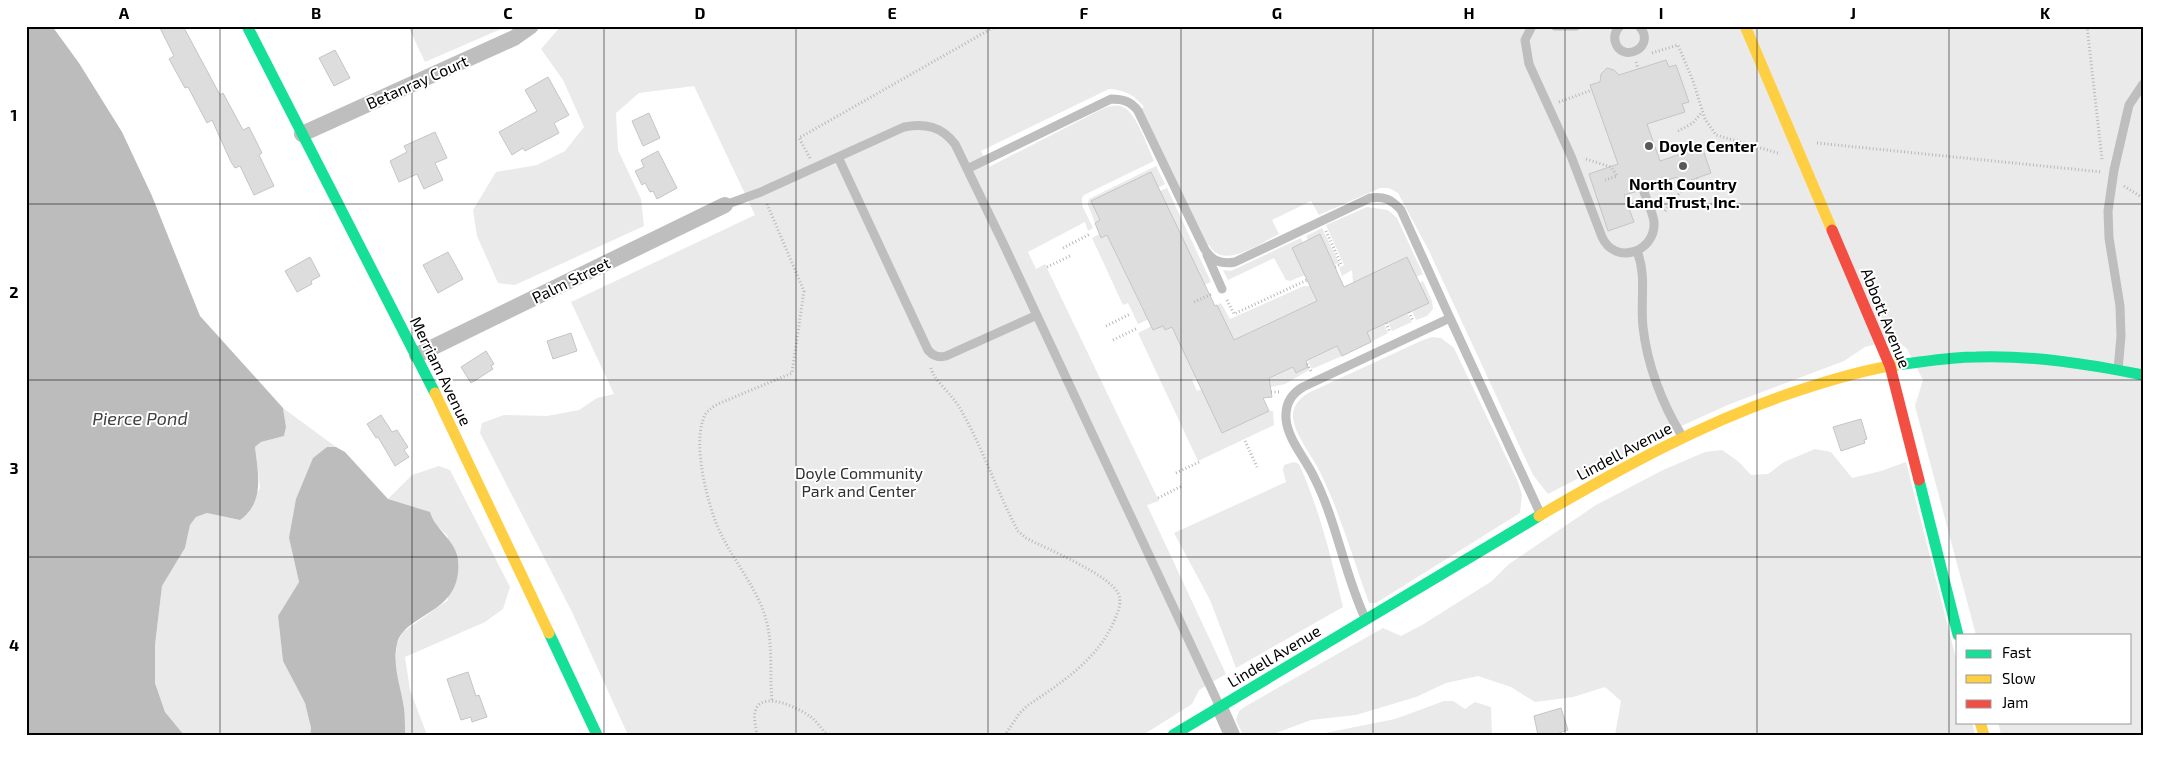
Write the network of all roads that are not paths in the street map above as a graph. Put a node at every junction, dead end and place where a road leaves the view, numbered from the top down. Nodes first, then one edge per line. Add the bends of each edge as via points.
1 (246, 26) edge
2 (531, 26) edge
3 (1532, 26) edge
4 (1556, 26) edge
5 (1576, 26) edge
6 (1620, 26) edge
7 (1639, 26) edge
8 (1745, 26) edge
9 (2143, 84) edge
10 (302, 134) junction
11 (838, 157) junction
12 (967, 170) junction
13 (1644, 192) dead end
14 (725, 205) joint
15 (1204, 248) junction
16 (1637, 251) junction
17 (1222, 289) road end
18 (1035, 316) junction
19 (1450, 318) junction
20 (417, 355) junction
21 (1890, 366) junction
22 (2118, 370) junction
23 (2143, 375) edge
24 (1684, 438) junction
25 (1541, 514) junction
26 (1366, 620) junction
27 (1958, 634) edge
28 (1220, 708) junction
29 (597, 735) edge
30 (1172, 735) edge
31 (1232, 735) edge

1 - 10 street, Merriam Avenue
2 - 10 street, Betanray Court via 514,38
3 - 16 lane via 1525,40 1528,64 1571,156 1605,244 1617,252
4 - 5 lane
6 - 7 lane via 1615,33 1615,42 1621,50 1631,52 1643,45 1644,35
8 - 21 street, Abbott Avenue
9 - 22 lane via 2129,105 2108,211 2120,306
10 - 20 street, Merriam Avenue
11 - 12 lane via 904,127 928,126 948,135
11 - 14 lane
11 - 18 lane via 931,353 946,356
12 - 15 lane via 1111,99 1124,100 1138,111
12 - 18 lane
13 - 16 lane via 1654,221 1650,237
14 - 20 street, Palm Street
15 - 17 lane
15 - 19 lane via 1218,262 1235,262 1370,198 1384,197 1400,210
16 - 24 lane via 1643,270 1642,312 1646,344 1662,397
18 - 28 lane
19 - 25 lane
19 - 26 lane via 1294,392 1289,403 1286,418 1291,435 1325,501
20 - 29 street, Merriam Avenue
21 - 22 street, Lindell Avenue via 1952,358 2037,357
21 - 24 street, Lindell Avenue via 1817,383
21 - 27 street, Abbott Avenue
22 - 23 street, Lindell Avenue
24 - 25 street, Lindell Avenue via 1637,460
25 - 26 street, Lindell Avenue
26 - 28 street, Lindell Avenue
28 - 30 street, Lindell Avenue
28 - 31 street

